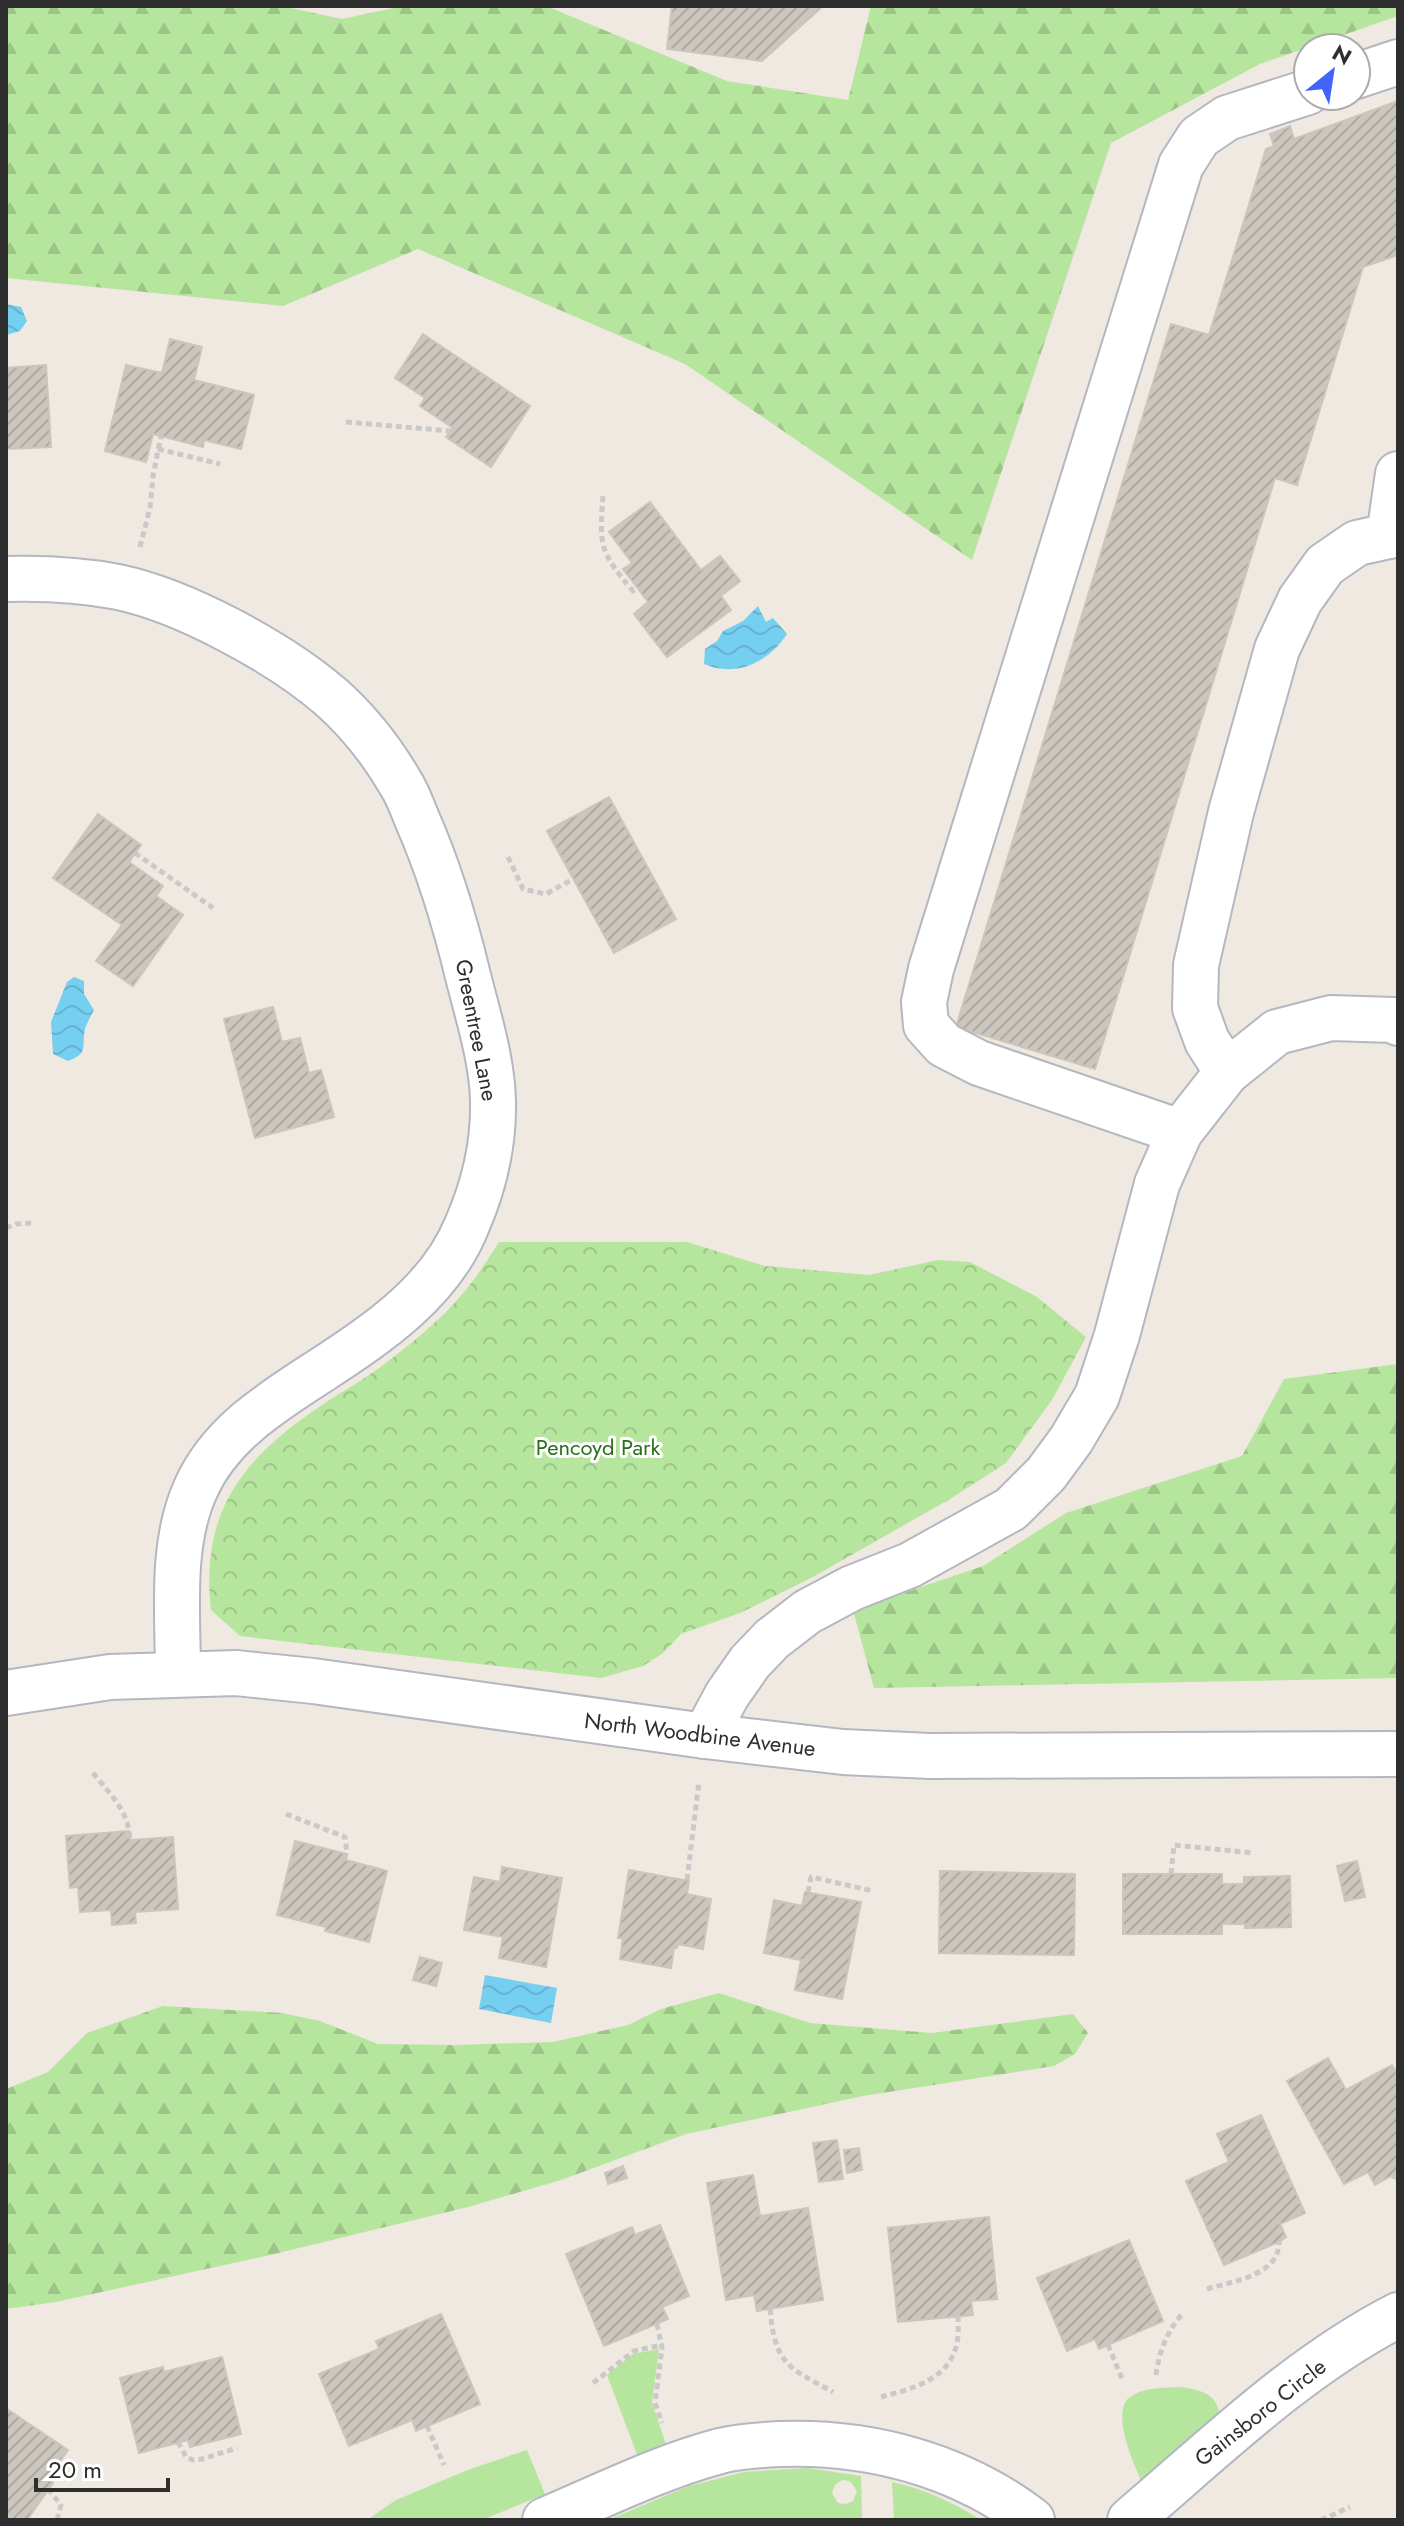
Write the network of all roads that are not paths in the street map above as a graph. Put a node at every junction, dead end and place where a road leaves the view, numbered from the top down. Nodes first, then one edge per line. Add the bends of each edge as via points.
1 (1398, 62) edge
2 (1372, 71) edge
3 (1292, 97) edge
4 (1398, 474) edge
5 (1394, 535) edge
6 (6, 579) edge
7 (1396, 1021) edge
8 (1227, 1072) junction
9 (1180, 1132) junction
10 (178, 1674) junction
11 (6, 1693) edge
12 (705, 1736) junction
13 (1398, 1754) edge
14 (1398, 2315) edge
15 (545, 2520) edge
16 (1032, 2520) edge
17 (1130, 2520) edge

1 - 2 street
3 - 9 street via 1227,118 1199,137 1181,165 924,1002 926,1025 944,1045 979,1063
4 - 5 street
5 - 8 street via 1357,543 1325,565 1300,600 1277,649 1231,812 1196,965 1195,1008 1207,1041
6 - 10 street, Greentree Lane via 121,588 180,607 241,637 332,698 403,787 430,848 485,1047 493,1099 491,1143 466,1230 442,1269 386,1325 241,1428 213,1458 195,1489 179,1571
7 - 8 street via 1331,1018 1277,1032
8 - 9 street
9 - 12 street via 1157,1184 1097,1396 1046,1474 1011,1509 910,1565 807,1612 750,1662
10 - 11 street, North Woodbine Avenue via 110,1677
10 - 12 street, North Woodbine Avenue via 236,1673 313,1681
12 - 13 street, North Woodbine Avenue via 930,1756
14 - 17 street, Gainsboro Circle via 1270,2401
15 - 16 street via 722,2451 830,2444 880,2451 950,2473

